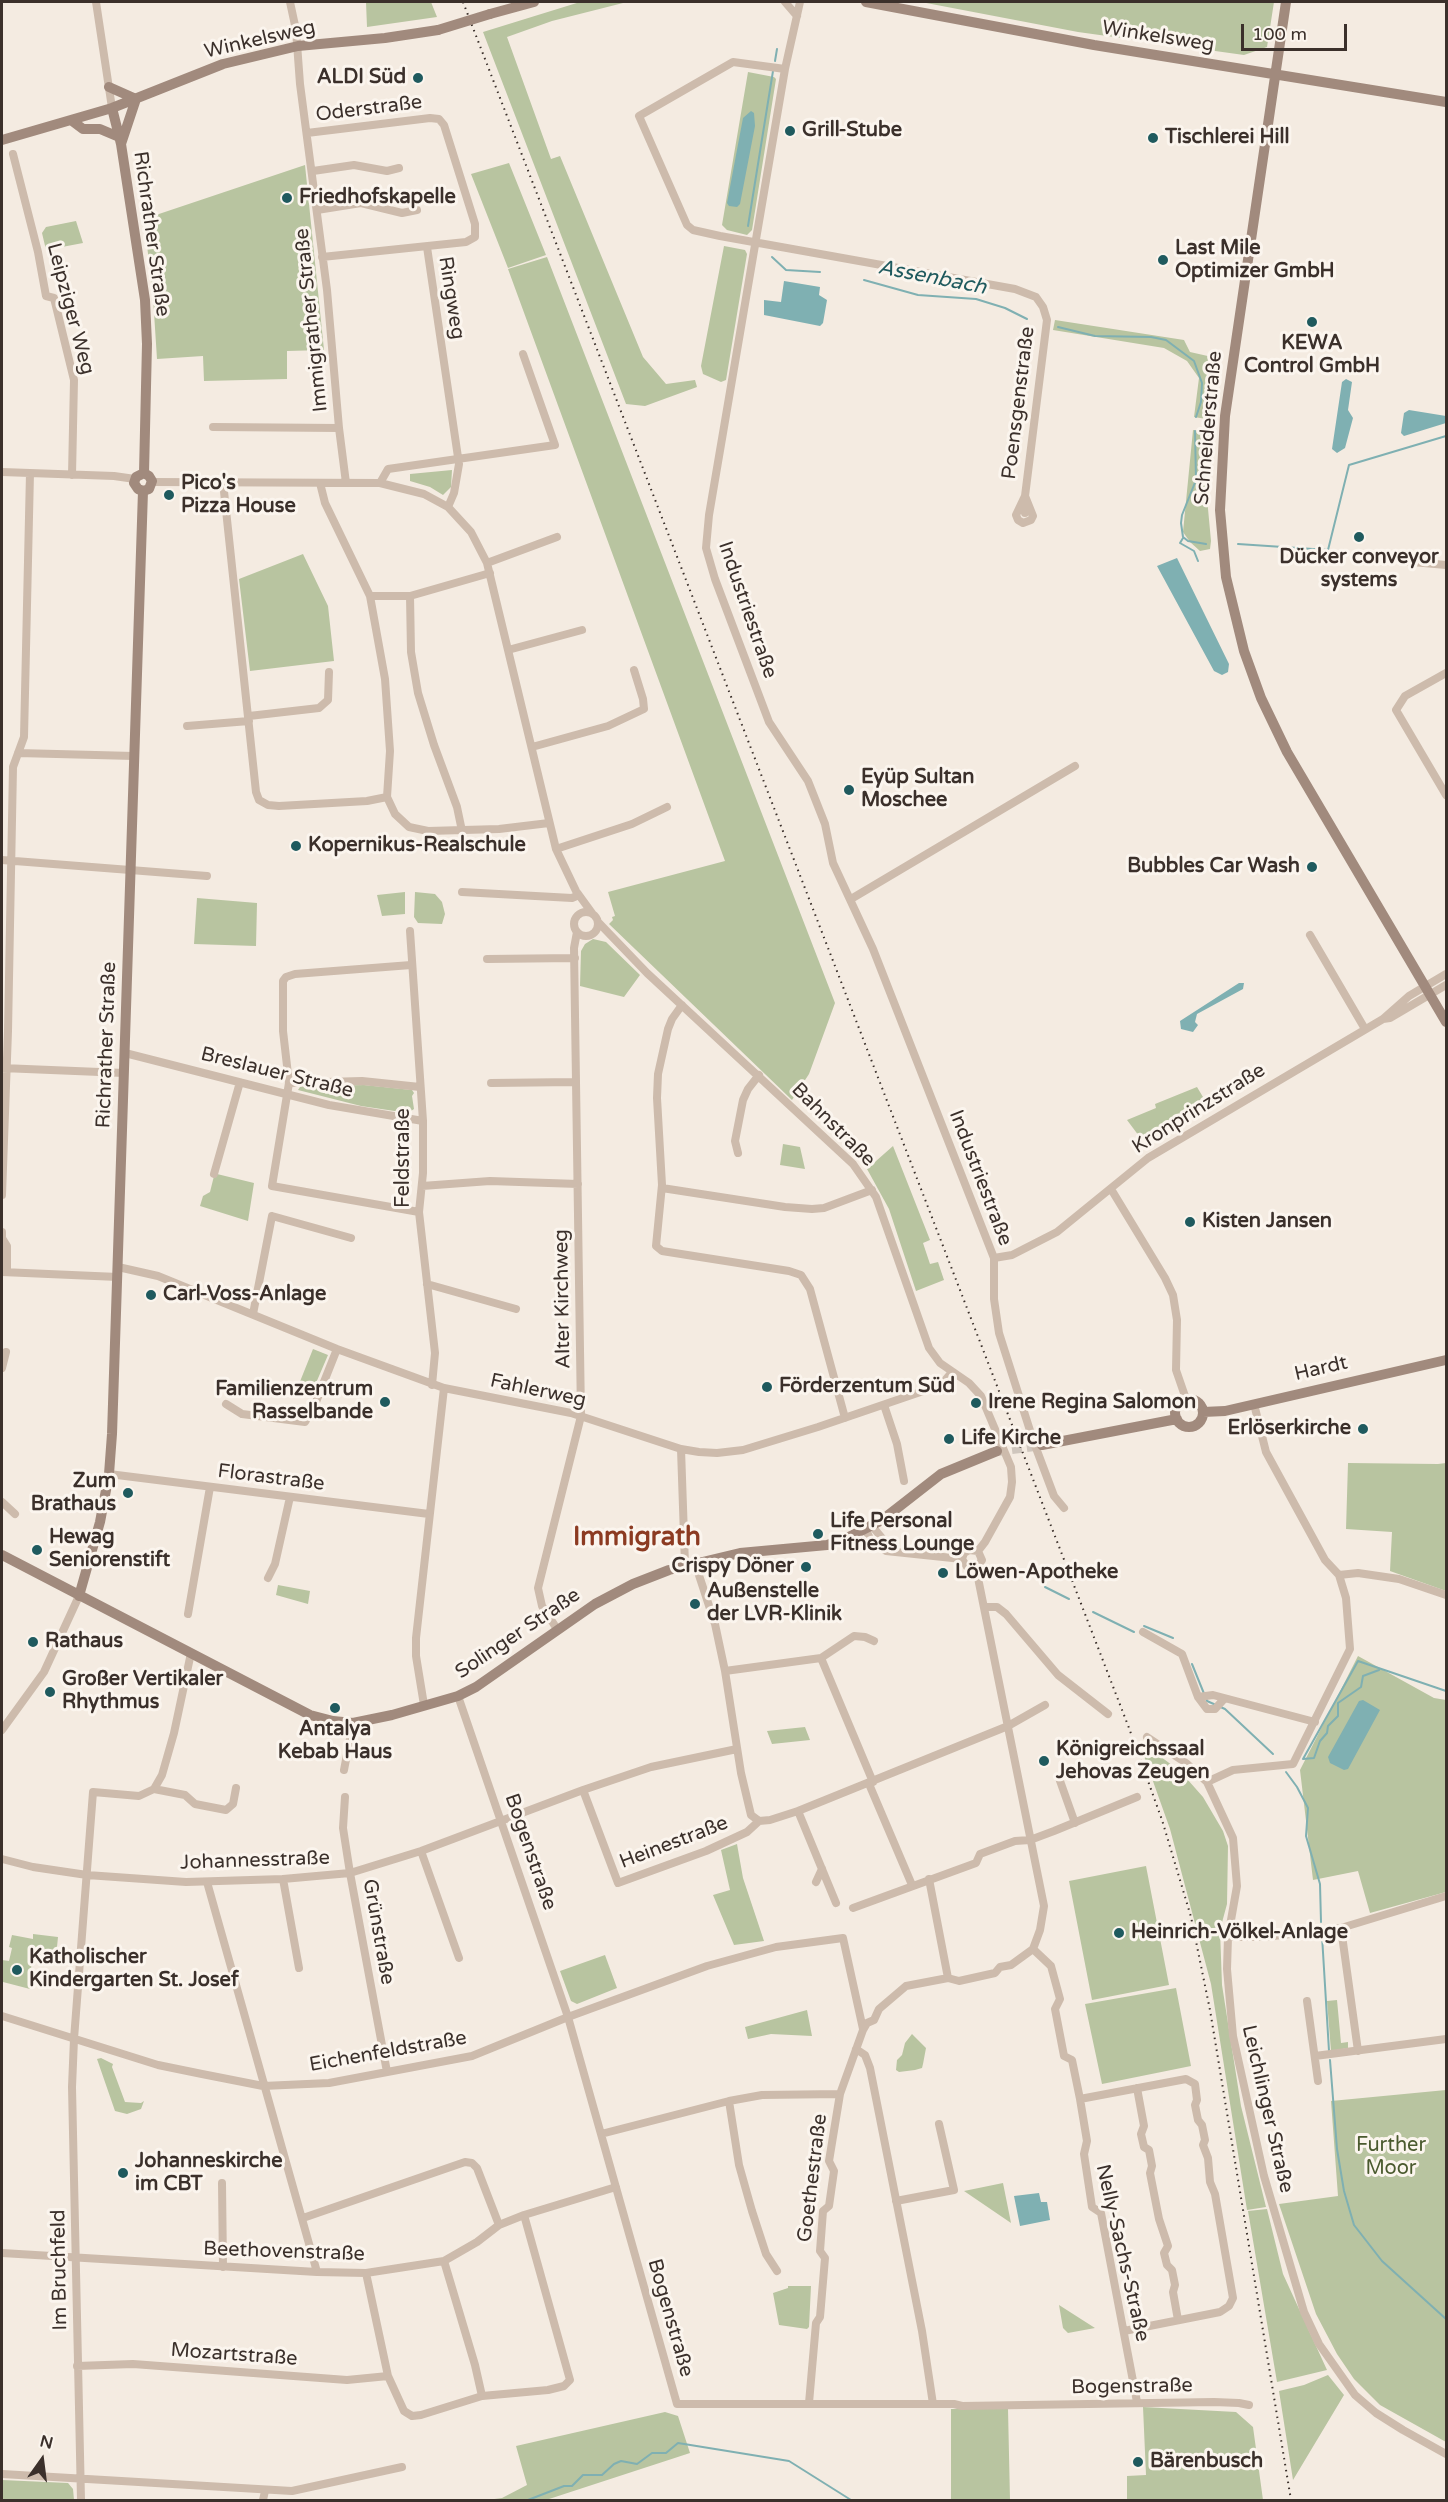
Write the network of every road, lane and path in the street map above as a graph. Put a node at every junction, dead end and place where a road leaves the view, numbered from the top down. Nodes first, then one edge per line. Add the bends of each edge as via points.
1 (96, 2) edge
2 (290, 2) edge
3 (534, 2) edge
4 (785, 2) edge
5 (800, 2) edge
6 (866, 2) edge
7 (1286, 2) edge
8 (797, 16) junction
9 (298, 46) junction
10 (786, 69) junction
11 (1276, 73) junction
12 (109, 87) junction
13 (136, 99) junction
14 (1446, 102) edge
15 (112, 108) junction
16 (71, 120) junction
17 (307, 133) junction
18 (2, 140) edge
19 (120, 141) junction
20 (14, 154) dead end
21 (399, 168) dead end
22 (312, 171) junction
23 (317, 210) junction
24 (417, 210) dead end
25 (757, 243) junction
26 (427, 247) junction
27 (322, 257) junction
28 (523, 354) dead end
29 (213, 427) dead end
30 (339, 428) junction
31 (459, 458) junction
32 (2, 472) edge
33 (30, 473) junction
34 (72, 475) junction
35 (139, 476) junction
36 (152, 482) junction
37 (223, 482) junction
38 (320, 483) junction
39 (346, 483) junction
40 (380, 483) junction
41 (143, 491) junction
42 (448, 507) junction
43 (1024, 513) dead end
44 (557, 537) dead end
45 (1401, 561) dead end
46 (487, 563) junction
47 (1446, 565) edge
48 (490, 573) junction
49 (370, 596) junction
50 (410, 596) junction
51 (582, 630) dead end
52 (508, 650) junction
53 (633, 670) dead end
54 (329, 672) dead end
55 (1446, 673) edge
56 (249, 718) junction
57 (187, 726) dead end
58 (531, 747) junction
59 (18, 753) junction
60 (134, 756) junction
61 (1075, 766) dead end
62 (1446, 795) edge
63 (387, 797) junction
64 (667, 807) dead end
65 (549, 823) junction
66 (462, 831) junction
67 (556, 849) junction
68 (2, 860) edge
69 (12, 861) junction
70 (131, 870) junction
71 (207, 876) dead end
72 (462, 892) dead end
73 (579, 895) junction
74 (851, 899) junction
75 (592, 913) junction
76 (580, 914) junction
77 (598, 923) junction
78 (410, 931) dead end
79 (577, 932) junction
80 (591, 935) junction
81 (1310, 935) dead end
82 (619, 946) junction
83 (575, 958) junction
84 (487, 959) dead end
85 (411, 964) junction
86 (1446, 974) edge
87 (1446, 985) edge
88 (1428, 990) junction
89 (682, 1005) junction
90 (1446, 1022) edge
91 (1365, 1029) junction
92 (125, 1053) junction
93 (4, 1069) edge
94 (124, 1073) junction
95 (759, 1075) junction
96 (240, 1082) junction
97 (575, 1082) junction
98 (289, 1083) junction
99 (491, 1083) dead end
100 (420, 1087) junction
101 (287, 1095) junction
102 (423, 1120) junction
103 (738, 1153) dead end
104 (214, 1174) dead end
105 (578, 1184) junction
106 (422, 1186) junction
107 (662, 1188) junction
108 (1111, 1189) junction
109 (872, 1190) junction
110 (2, 1195) edge
111 (419, 1212) junction
112 (2, 1232) edge
113 (2, 1238) edge
114 (351, 1238) dead end
115 (994, 1258) junction
116 (4, 1272) edge
117 (118, 1272) junction
118 (427, 1284) junction
119 (516, 1309) dead end
120 (253, 1314) junction
121 (337, 1349) junction
122 (6, 1352) dead end
123 (1446, 1360) edge
124 (2, 1368) edge
125 (952, 1372) junction
126 (432, 1384) junction
127 (444, 1388) junction
128 (1186, 1400) junction
129 (226, 1404) dead end
130 (1254, 1404) junction
131 (884, 1405) junction
132 (1203, 1412) junction
133 (581, 1416) junction
134 (845, 1418) junction
135 (1177, 1419) junction
136 (1042, 1444) tunnel mouth
137 (681, 1449) junction
138 (997, 1451) tunnel mouth
139 (109, 1474) junction
140 (903, 1481) dead end
141 (210, 1487) junction
142 (290, 1497) junction
143 (2, 1502) edge
144 (1064, 1508) dead end
145 (15, 1514) dead end
146 (429, 1514) junction
147 (869, 1528) junction
148 (978, 1551) junction
149 (2, 1555) edge
150 (962, 1559) junction
151 (690, 1564) junction
152 (976, 1568) junction
153 (1339, 1575) junction
154 (268, 1578) dead end
155 (1446, 1595) edge
156 (79, 1596) junction
157 (984, 1607) junction
158 (188, 1614) dead end
159 (557, 1629) junction
160 (1143, 1632) dead end
161 (874, 1641) dead end
162 (191, 1653) junction
163 (821, 1658) junction
164 (725, 1671) junction
165 (458, 1696) junction
166 (1198, 1697) junction
167 (1224, 1699) junction
168 (424, 1705) junction
169 (1045, 1705) dead end
170 (1108, 1714) dead end
171 (1315, 1722) junction
172 (353, 1723) junction
173 (1008, 1726) junction
174 (2, 1730) edge
175 (1148, 1737) dead end
176 (737, 1749) junction
177 (344, 1770) dead end
178 (1059, 1778) dead end
179 (1207, 1782) junction
180 (871, 1783) junction
181 (236, 1788) dead end
182 (154, 1789) junction
183 (583, 1790) junction
184 (345, 1797) dead end
185 (1137, 1797) dead end
186 (798, 1811) junction
187 (502, 1821) junction
188 (759, 1821) junction
189 (1075, 1823) junction
190 (1030, 1840) junction
191 (421, 1851) junction
192 (2, 1859) edge
193 (822, 1869) junction
194 (350, 1873) junction
195 (87, 1875) junction
196 (929, 1878) junction
197 (283, 1879) junction
198 (207, 1882) junction
199 (816, 1882) dead end
200 (912, 1885) junction
201 (1446, 1896) edge
202 (836, 1903) dead end
203 (853, 1908) dead end
204 (1341, 1928) junction
205 (1228, 1937) junction
206 (1033, 1949) junction
207 (459, 1958) dead end
208 (299, 1968) dead end
209 (948, 1978) junction
210 (1307, 2001) dead end
211 (2, 2016) edge
212 (568, 2017) junction
213 (863, 2030) junction
214 (74, 2039) junction
215 (1446, 2039) edge
216 (856, 2049) junction
217 (1358, 2051) junction
218 (1315, 2056) junction
219 (387, 2072) junction
220 (1318, 2081) dead end
221 (263, 2086) junction
222 (1137, 2088) junction
223 (840, 2094) junction
224 (1080, 2099) junction
225 (729, 2101) junction
226 (939, 2124) dead end
227 (601, 2134) junction
228 (222, 2183) dead end
229 (616, 2187) junction
230 (896, 2201) junction
231 (524, 2214) junction
232 (303, 2218) junction
233 (499, 2225) junction
234 (2, 2253) edge
235 (78, 2258) junction
236 (444, 2260) junction
237 (223, 2267) junction
238 (777, 2271) dead end
239 (317, 2272) junction
240 (366, 2273) junction
241 (1178, 2320) junction
242 (1124, 2331) junction
243 (77, 2366) junction
244 (388, 2376) junction
245 (482, 2396) junction
246 (1137, 2402) junction
247 (809, 2403) junction
248 (933, 2404) junction
249 (1249, 2405) dead end
250 (1446, 2454) edge
251 (402, 2467) dead end
252 (2, 2474) edge
253 (80, 2478) junction
254 (265, 2491) junction
255 (81, 2500) edge
256 (263, 2500) edge

1 - 12 street, Richrather Straße
2 - 9 street, Immigrather Straße
3 - 9 main road, Winkelsweg, bridge via 438,30
4 - 8 street
5 - 8 street, Industriestraße
6 - 11 main road, Winkelsweg via 1094,45
7 - 11 main road, Schneiderstraße
8 - 10 street, Industriestraße
9 - 13 main road, Winkelsweg via 223,64
9 - 17 street, Immigrather Straße
10 - 25 street, Industriestraße
10 - 25 street via 733,62 639,116 689,228
11 - 14 main road, Winkelsweg
11 - 88 main road, Schneiderstraße via 1222,445 1220,510 1228,591 1250,670 1287,752
12 - 13 main road
12 - 15 street, Richrather Straße
13 - 15 main road, Winkelsweg
13 - 19 main road
15 - 16 main road, Winkelsweg
15 - 19 main road, Richrather Straße
16 - 18 main road, Winkelsweg
16 - 19 main road via 82,129 100,129
17 - 22 street, Immigrather Straße
17 - 26 street, Oderstraße via 439,119 476,233 466,243
19 - 35 main road, Richrather Straße via 145,300 147,344
20 - 34 street, Leipziger Weg via 46,296 54,298 74,380
21 - 22 street via 387,171 354,165
22 - 23 street, Immigrather Straße
23 - 24 street via 361,203 402,213
23 - 27 street, Immigrather Straße
25 - 43 street, Poensgenstraße via 1015,289 1036,297 1047,320
25 - 74 street, Industriestraße via 706,548 769,722 808,781 825,824 833,862
26 - 27 street, Ringweg
26 - 31 street, Ringweg
27 - 30 street, Immigrather Straße
28 - 31 street via 555,445
29 - 30 street
30 - 39 street, Immigrather Straße
31 - 40 street via 388,469
31 - 42 street, Ringweg
32 - 33 street
33 - 34 street
33 - 59 street via 24,731
34 - 35 street
35 - 36 main road via 149,476
35 - 41 main road via 135,486
36 - 37 street
36 - 41 main road
37 - 38 street
37 - 56 street
38 - 39 street
38 - 49 street via 325,503
39 - 40 street
40 - 42 street via 424,494
41 - 60 main road, Richrather Straße
42 - 46 street via 471,532
44 - 46 street
45 - 47 street
46 - 48 street
48 - 50 street
48 - 52 street
49 - 50 street
49 - 63 street via 385,679 390,751
50 - 66 street via 411,652 418,693 458,807
51 - 52 street
52 - 58 street
53 - 58 street via 644,709 608,726
54 - 56 street via 328,700 319,708
55 - 62 street via 1405,696 1396,710
56 - 57 street
56 - 63 street via 256,792 263,802 307,805
58 - 65 street
59 - 60 street
59 - 69 street via 13,767
60 - 70 main road, Richrather Straße
61 - 74 street
63 - 66 street via 395,814 409,827 418,831
64 - 67 street via 632,824
65 - 66 street
65 - 67 street
67 - 73 street
68 - 69 street
69 - 70 street
69 - 93 street
70 - 71 street
70 - 92 main road, Richrather Straße
72 - 73 street via 572,898
73 - 75 street
73 - 76 street
74 - 115 street, Industriestraße
75 - 76 street
75 - 77 street
76 - 79 street via 574,924
77 - 80 street
77 - 82 street, Bahnstraße
78 - 85 street, Feldstraße
79 - 80 street
79 - 83 street, Alter Kirchweg
80 - 82 street, Bahnstraße
80 - 83 street, Alter Kirchweg via 577,949
81 - 91 street
82 - 89 street, Bahnstraße
83 - 84 street
83 - 97 street, Alter Kirchweg
85 - 98 street via 286,977 281,992
85 - 100 street, Feldstraße
86 - 88 street, Kronprinzstraße
87 - 88 street, Kronprinzstraße
88 - 90 main road, Schneiderstraße
88 - 91 street, Kronprinzstraße via 1390,1018
89 - 95 street, Bahnstraße
89 - 107 street via 668,1029 658,1074
91 - 108 street, Kronprinzstraße via 1175,1140
92 - 94 main road, Richrather Straße
92 - 96 street, Breslauer Straße
93 - 94 street
93 - 110 street
94 - 117 main road, Richrather Straße
95 - 103 street via 743,1100 735,1141
95 - 109 street, Bahnstraße via 853,1164
96 - 101 street, Breslauer Straße
96 - 104 street
97 - 99 street
97 - 105 street, Alter Kirchweg
98 - 100 street, Breslauer Straße via 362,1082
98 - 101 street
100 - 102 street, Feldstraße
101 - 102 street, Breslauer Straße
101 - 111 street via 272,1186
102 - 106 street, Feldstraße
105 - 106 street via 490,1181
105 - 133 street, Alter Kirchweg
106 - 111 street, Feldstraße
107 - 109 street via 812,1209
107 - 134 street via 656,1244 659,1250 789,1271 804,1278
108 - 115 street, Kronprinzstraße via 1058,1232 1012,1255
108 - 128 street via 1173,1295 1176,1370
109 - 125 street, Bahnstraße via 929,1348
111 - 118 street, Feldstraße
112 - 113 street
113 - 116 street via 7,1246
114 - 120 street via 272,1216
115 - 144 street, Industriestraße via 999,1333 1033,1440 1054,1496
116 - 117 street, Fahlerweg
117 - 120 street, Fahlerweg via 158,1276
117 - 139 main road, Richrather Straße
118 - 119 street
118 - 126 street, Feldstraße via 435,1353
120 - 121 street, Fahlerweg
121 - 126 street, Fahlerweg
121 - 129 street via 305,1422 242,1414
122 - 124 street
123 - 130 main road, Hardt
125 - 131 street, Fahlerweg via 941,1385
125 - 148 street, Bahnstraße via 981,1396 1012,1475 1010,1497
126 - 127 street, Fahlerweg
127 - 133 street, Fahlerweg
127 - 146 street
128 - 132 main road via 1198,1401
128 - 135 main road via 1177,1407
130 - 132 main road, Hardt
130 - 153 street via 1266,1452 1325,1560
131 - 134 street, Fahlerweg
131 - 140 street via 897,1444
132 - 135 main road via 1199,1422 1192,1426
133 - 137 street, Fahlerweg
133 - 159 street, Alter Kirchweg via 538,1588 542,1606
134 - 137 street, Fahlerweg via 743,1450 717,1453
135 - 136 main road
137 - 151 street
138 - 147 main road, Solinger Straße via 940,1474
139 - 141 street, Florastraße
139 - 156 main road, Richrather Straße
141 - 142 street, Florastraße
141 - 158 street
142 - 146 street, Florastraße
142 - 154 street via 275,1564
143 - 145 street
146 - 168 street via 416,1638
147 - 150 street via 871,1541 886,1551
147 - 151 main road, Solinger Straße via 827,1545 740,1553
148 - 150 street via 966,1551
148 - 152 street via 982,1560
149 - 156 main road, Solinger Straße
150 - 152 street via 967,1567
151 - 159 main road, Solinger Straße via 633,1584
151 - 164 street via 715,1624
152 - 157 street
153 - 155 street via 1358,1573 1399,1579
153 - 171 street via 1346,1598 1350,1649
156 - 162 main road, Solinger Straße
156 - 174 street via 44,1672
157 - 170 street via 997,1607 1006,1614 1058,1675
157 - 173 street
159 - 165 main road, Solinger Straße
160 - 166 street via 1182,1653
161 - 163 street via 855,1636
162 - 172 main road, Solinger Straße via 310,1715
162 - 182 street via 174,1733
163 - 164 street
163 - 180 street
164 - 176 street
165 - 168 main road, Solinger Straße
165 - 187 street, Bogenstraße
166 - 167 street
166 - 167 street via 1207,1709 1215,1709
167 - 171 street
168 - 172 main road, Solinger Straße
169 - 173 street, Heinestraße
171 - 179 street via 1293,1764 1233,1770
172 - 177 street
173 - 180 street, Heinestraße
173 - 190 street
175 - 179 street, Leichlinger Straße
176 - 183 street, Johannesstraße via 651,1767
176 - 188 street via 752,1815
178 - 189 street
179 - 205 street, Leichlinger Straße via 1233,1838 1236,1886
180 - 186 street, Heinestraße
180 - 200 street
181 - 182 street via 233,1804 226,1810
182 - 195 street, Im Bruchfeld via 139,1796 93,1792
183 - 187 street, Johannesstraße
183 - 188 street, Heinestraße via 618,1883 706,1851 747,1832
184 - 194 street, Grünstraße via 344,1828
185 - 189 street
186 - 188 street, Heinestraße
186 - 193 street
187 - 191 street, Johannesstraße
187 - 212 street, Bogenstraße
189 - 190 street
190 - 196 street via 981,1854 976,1863
190 - 206 street via 1044,1906
191 - 194 street, Johannesstraße
191 - 207 street
192 - 195 street, Johannesstraße
193 - 199 street
193 - 202 street
194 - 197 street, Johannesstraße
194 - 219 street, Grünstraße
195 - 198 street, Johannesstraße
195 - 214 street, Im Bruchfeld
196 - 200 street
196 - 209 street
197 - 198 street, Johannesstraße
197 - 208 street
198 - 221 street
200 - 203 street
201 - 204 street
204 - 205 street
204 - 217 street
205 - 250 street, Leichlinger Straße via 1228,2002 1235,2048 1264,2176 1304,2312 1318,2344 1355,2395 1403,2430
206 - 209 street, Goethestraße via 995,1973 958,1981
206 - 224 street, Nelly-Sachs-Straße via 1051,1966 1060,1999 1055,2009 1064,2056 1072,2060
209 - 213 street, Goethestraße via 906,1986 879,2009
210 - 218 street
211 - 214 street, Eichenfeldstraße
212 - 213 street, Eichenfeldstraße via 736,1957 843,1938
212 - 219 street, Eichenfeldstraße via 472,2056
212 - 227 street, Bogenstraße
213 - 216 street, Goethestraße
214 - 221 street, Eichenfeldstraße via 158,2065
214 - 235 street, Im Bruchfeld via 72,2095
215 - 217 street
216 - 223 street, Goethestraße
216 - 230 street via 868,2062
217 - 218 street
218 - 220 street
219 - 221 street, Eichenfeldstraße via 329,2083
221 - 232 street
222 - 224 street
222 - 241 street via 1144,2147 1149,2150 1150,2173 1168,2246 1164,2253 1172,2270
222 - 241 street via 1186,2079 1195,2084 1195,2105 1228,2267 1233,2298 1228,2306 1220,2312
223 - 225 street via 762,2095
223 - 247 street, Goethestraße via 829,2161 834,2171 829,2206 823,2211 820,2251 825,2258
224 - 242 street, Nelly-Sachs-Straße via 1092,2207 1101,2213
225 - 227 street
225 - 238 street via 739,2165 766,2254
226 - 230 street via 954,2190
227 - 229 street, Bogenstraße
228 - 237 street
229 - 231 street, Beethovenstraße
229 - 247 street, Bogenstraße via 677,2404
230 - 248 street
231 - 233 street, Beethovenstraße
231 - 245 street via 570,2380 548,2390
232 - 233 street via 465,2162 477,2168
232 - 239 street
233 - 236 street, Beethovenstraße
234 - 235 street, Beethovenstraße
235 - 237 street, Beethovenstraße
235 - 243 street, Im Bruchfeld
236 - 240 street, Beethovenstraße
236 - 245 street
237 - 239 street, Beethovenstraße
239 - 240 street, Beethovenstraße
240 - 244 street
241 - 242 street
242 - 246 street, Nelly-Sachs-Straße
243 - 244 street, Mozartstraße via 134,2364 347,2380
243 - 253 street, Im Bruchfeld
244 - 245 street via 404,2412 412,2416
246 - 248 street, Bogenstraße
246 - 249 street, Bogenstraße
247 - 248 street, Bogenstraße
251 - 254 street via 292,2491
252 - 253 street
253 - 254 street
253 - 255 street, Im Bruchfeld
254 - 256 street

